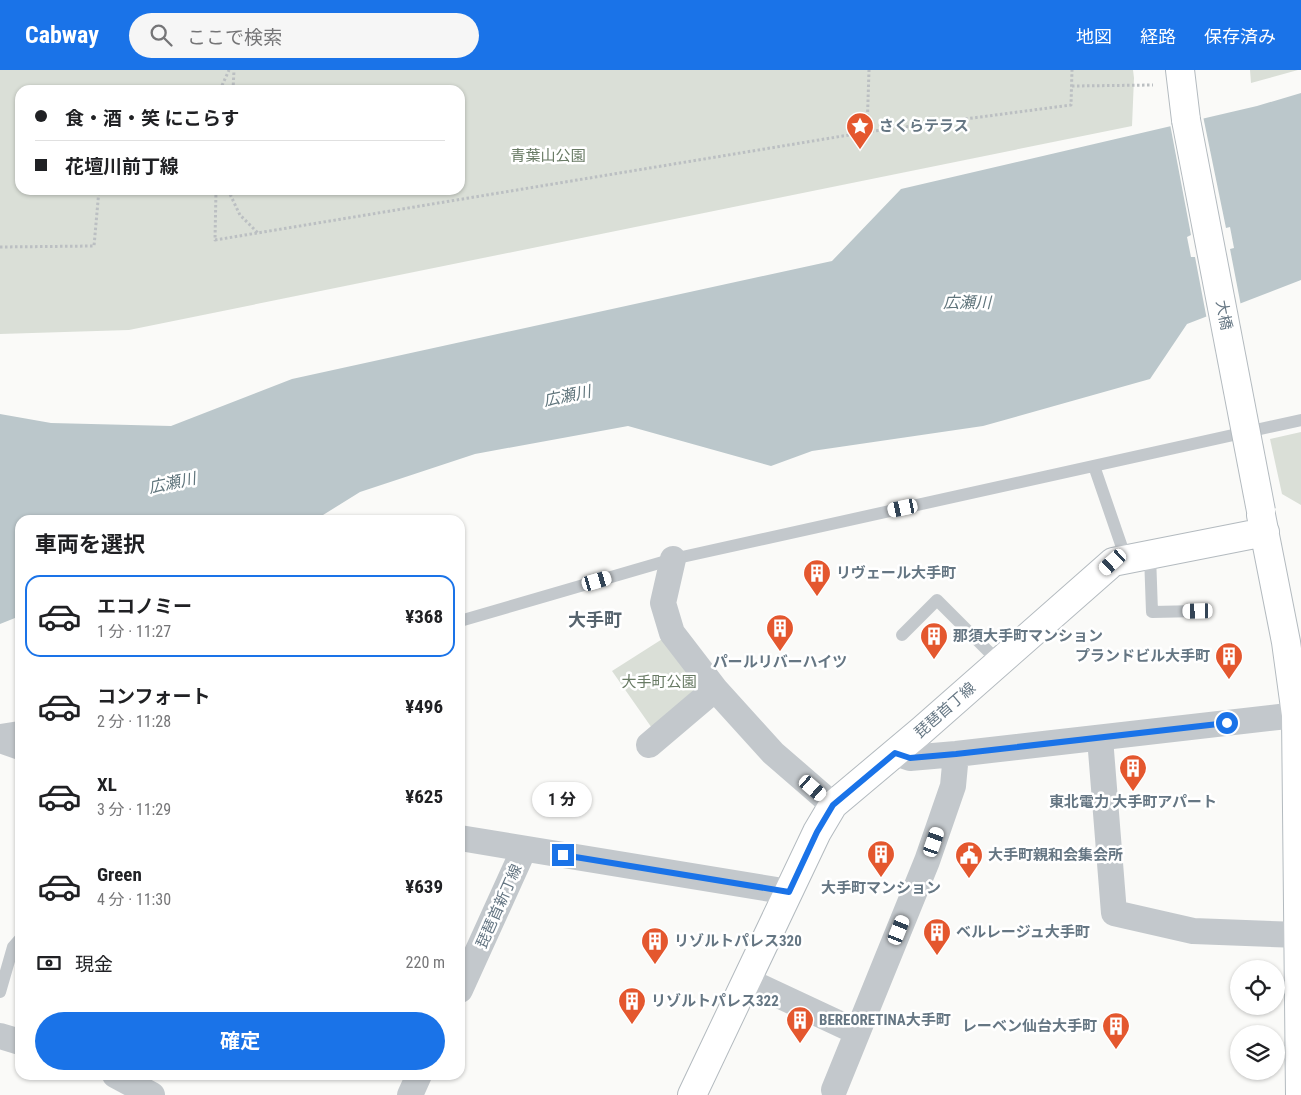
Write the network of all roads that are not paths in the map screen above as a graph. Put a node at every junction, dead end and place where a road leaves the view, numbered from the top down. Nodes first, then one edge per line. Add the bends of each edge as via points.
1 (1180, 70) edge
2 (1301, 420) edge
3 (1094, 466) junction
4 (1263, 521) junction
5 (1138, 557) junction
6 (673, 559) junction
7 (1198, 611) dead end
8 (465, 620) edge
9 (902, 635) dead end
10 (999, 662) junction
11 (715, 689) junction
12 (1296, 715) junction
13 (15, 728) edge
14 (0, 730) edge
15 (1100, 738) junction
16 (0, 740) edge
17 (649, 744) dead end
18 (15, 746) edge
19 (895, 753) junction
20 (956, 754) junction
21 (833, 805) junction
22 (465, 839) edge
23 (524, 849) junction
24 (789, 892) junction
25 (1299, 935) junction
26 (15, 945) edge
27 (465, 979) edge
28 (746, 980) junction
29 (0, 992) edge
30 (858, 1032) junction
31 (0, 1036) edge
32 (15, 1040) edge
33 (124, 1080) edge
34 (417, 1080) edge
35 (834, 1090) dead end
36 (152, 1095) edge
37 (410, 1095) edge
38 (692, 1095) edge
39 (1300, 1095) edge

1 - 4 street, 大橋, bridge via 1186,120
2 - 3 lane
3 - 5 lane
3 - 6 lane
4 - 5 street, 琵琶首丁線
4 - 12 street, 大橋
5 - 7 lane via 1152,612
5 - 10 street, 琵琶首丁線 via 1113,562
6 - 8 lane
6 - 11 street via 663,603 672,633
9 - 10 lane via 937,600
10 - 19 street, 琵琶首丁線
11 - 17 street
11 - 21 street via 773,753
12 - 15 street
12 - 25 street, 大橋
13 - 14 lane
15 - 20 street
15 - 25 street via 1114,913 1193,930
16 - 18 street
19 - 20 street via 910,758
19 - 21 street, 琵琶首丁線
20 - 30 street via 952,786 927,861
21 - 24 street, 琵琶首丁線
22 - 23 street
23 - 24 street
23 - 27 street, 琵琶首新丁線
24 - 28 street, 琵琶首丁線
25 - 39 street, 大橋
26 - 29 lane
28 - 30 street
28 - 38 street, 琵琶首丁線
30 - 35 street
31 - 32 street
33 - 36 street
34 - 37 street

